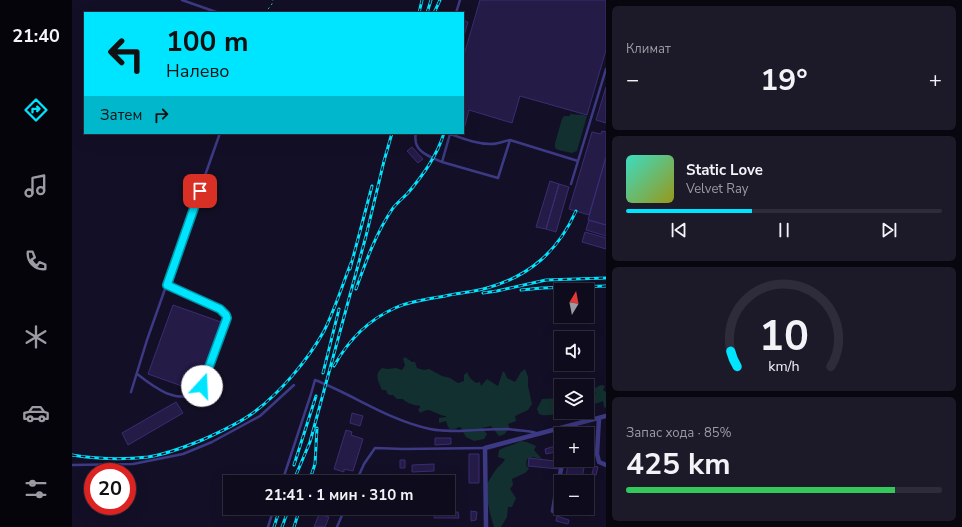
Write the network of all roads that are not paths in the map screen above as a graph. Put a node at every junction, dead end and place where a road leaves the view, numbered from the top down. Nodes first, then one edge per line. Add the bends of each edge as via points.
1 (182, 0) edge
2 (460, 0) edge
3 (216, 12) edge
4 (456, 12) edge
5 (606, 69) edge
6 (220, 134) edge
7 (416, 134) edge
8 (510, 140) junction
9 (578, 161) junction
10 (442, 162) junction
11 (571, 184) dead end
12 (167, 285) junction
13 (137, 374) junction
14 (294, 385) dead end
15 (131, 392) dead end
16 (606, 416) edge
17 (599, 418) junction
18 (568, 426) joint
19 (539, 434) junction
20 (485, 448) junction
21 (72, 465) edge
22 (606, 465) edge
23 (562, 467) edge
24 (284, 475) edge
25 (359, 475) edge
26 (553, 511) dead end
27 (272, 515) edge
28 (342, 515) edge
29 (268, 527) edge
30 (336, 527) edge
31 (486, 527) edge

1 - 3 lane
2 - 4 lane
5 - 9 lane
6 - 12 lane
7 - 10 lane via 416,144 420,150
8 - 9 lane
8 - 10 lane via 493,144 450,134
8 - 10 lane via 498,178
9 - 11 lane
12 - 13 lane
12 - 13 lane via 220,309 227,318 199,394 180,397 168,394 155,388
13 - 15 lane
14 - 21 lane via 260,416 212,442 183,454 133,464
16 - 17 street
17 - 18 street
17 - 22 street via 597,454 599,462
18 - 19 street
19 - 20 street
19 - 24 lane via 509,429 430,430 391,417 315,380
20 - 25 lane via 375,448
20 - 31 street
23 - 26 street
27 - 29 lane
28 - 30 lane

